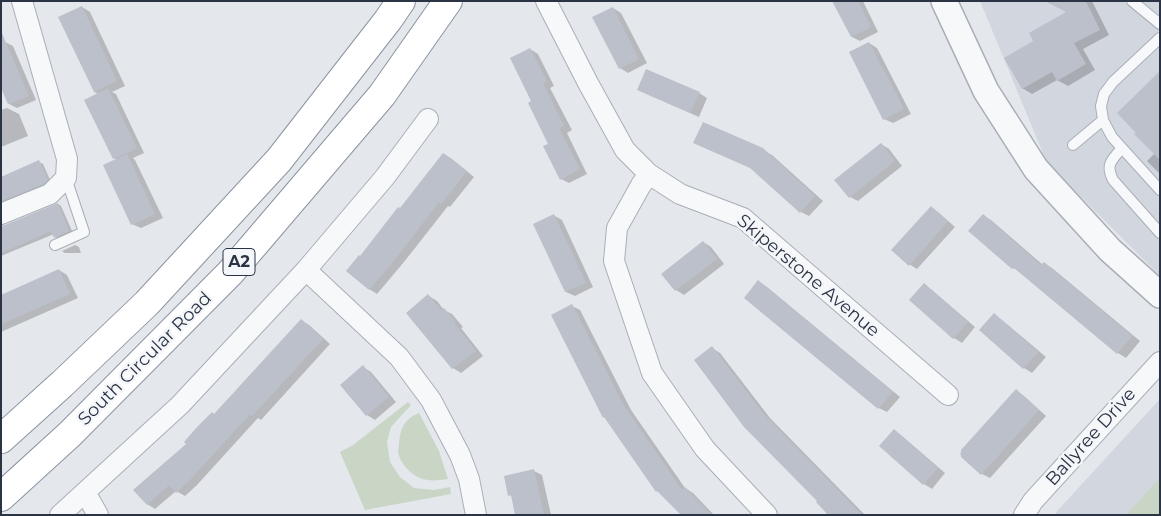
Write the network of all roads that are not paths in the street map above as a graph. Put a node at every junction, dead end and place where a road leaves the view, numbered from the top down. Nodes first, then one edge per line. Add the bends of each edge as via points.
1 (22, 1) edge
2 (401, 1) edge
3 (448, 1) edge
4 (546, 1) edge
5 (944, 1) edge
6 (1132, 1) edge
7 (1160, 24) edge
8 (1160, 38) edge
9 (428, 119) dead end
10 (1103, 120) junction
11 (1073, 145) dead end
12 (1122, 148) junction
13 (649, 174) junction
14 (66, 178) junction
15 (1160, 190) edge
16 (1, 214) edge
17 (1160, 233) edge
18 (55, 245) dead end
19 (306, 270) junction
20 (1160, 295) edge
21 (1160, 362) edge
22 (948, 394) dead end
23 (1, 439) edge
24 (85, 492) junction
25 (1, 497) edge
26 (60, 515) edge
27 (98, 515) edge
28 (476, 515) edge
29 (767, 515) edge
30 (1024, 515) edge

1 - 14 street via 67,159
2 - 23 highway, A2 via 279,160 147,303
3 - 25 highway, South Circular Road / A2 via 382,94 230,273 70,434
4 - 13 street, Skiperstone Avenue via 625,150
5 - 20 street via 986,91 1036,169 1110,250
6 - 7 lane
8 - 10 lane via 1104,94 1101,106
9 - 19 street via 385,177
10 - 11 lane
10 - 12 lane
12 - 15 lane
12 - 17 lane via 1110,163 1109,172
13 - 22 street, Skiperstone Avenue via 680,194 743,218
13 - 29 street via 617,228 614,261 652,373 705,448
14 - 16 street via 50,194
14 - 18 lane via 84,232
19 - 24 street via 180,405
19 - 28 street via 399,356 431,400 460,455 469,479
21 - 30 street, Ballyree Drive via 1033,501
24 - 26 street
24 - 27 street

